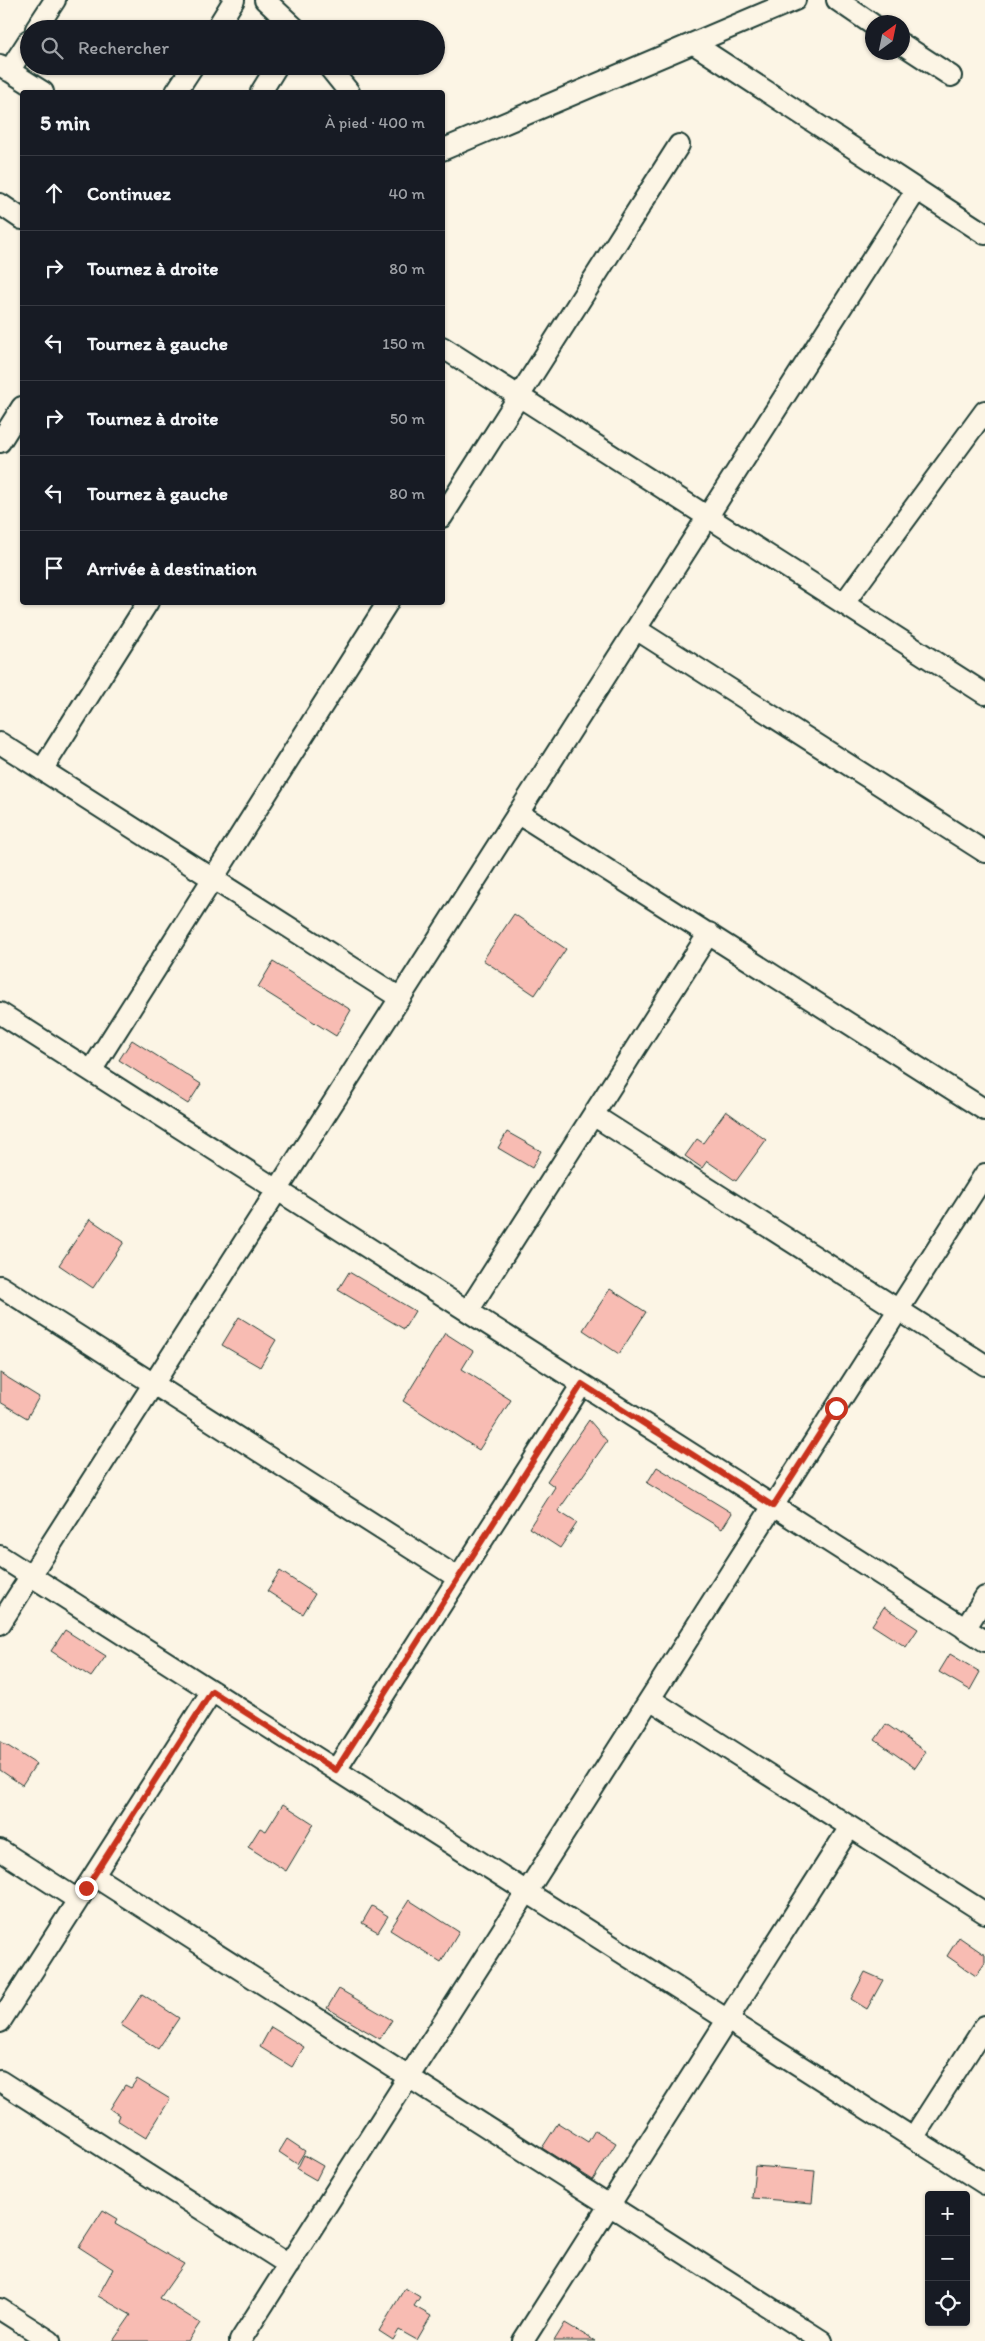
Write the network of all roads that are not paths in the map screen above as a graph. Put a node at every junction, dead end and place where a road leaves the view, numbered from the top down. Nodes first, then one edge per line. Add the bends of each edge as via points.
1 (55, 0) edge
2 (234, 0) edge
3 (265, 0) edge
4 (795, 0) edge
5 (837, 0) edge
6 (865, 19) edge
7 (42, 20) edge
8 (222, 20) edge
9 (286, 20) edge
10 (694, 44) junction
11 (910, 49) edge
12 (20, 50) edge
13 (4, 68) edge
14 (186, 75) edge
15 (271, 75) edge
16 (335, 75) edge
17 (951, 76) dead end
18 (40, 90) edge
19 (177, 90) edge
20 (262, 90) edge
21 (347, 90) edge
22 (679, 145) dead end
23 (445, 149) edge
24 (917, 189) junction
25 (0, 204) edge
26 (20, 218) edge
27 (985, 234) edge
28 (445, 349) edge
29 (519, 396) junction
30 (20, 410) edge
31 (985, 411) edge
32 (0, 442) edge
33 (445, 512) edge
34 (708, 516) junction
35 (844, 603) junction
36 (146, 605) edge
37 (386, 605) edge
38 (636, 629) junction
39 (985, 694) edge
40 (0, 743) edge
41 (42, 770) junction
42 (518, 813) junction
43 (985, 852) edge
44 (213, 879) junction
45 (709, 933) junction
46 (400, 998) junction
47 (0, 1013) edge
48 (91, 1071) junction
49 (985, 1110) edge
50 (594, 1115) junction
51 (985, 1174) edge
52 (278, 1190) junction
53 (0, 1286) edge
54 (898, 1310) junction
55 (468, 1311) junction
56 (985, 1365) edge
57 (153, 1384) junction
58 (582, 1384) junction
59 (773, 1506) junction
60 (0, 1556) edge
61 (31, 1576) junction
62 (458, 1578) junction
63 (985, 1598) edge
64 (0, 1624) edge
65 (965, 1629) junction
66 (985, 1641) edge
67 (212, 1691) junction
68 (650, 1699) junction
69 (336, 1770) junction
70 (850, 1827) junction
71 (0, 1850) edge
72 (94, 1876) junction
73 (527, 1892) junction
74 (78, 1900) junction
75 (985, 1914) edge
76 (727, 2020) junction
77 (0, 2022) edge
78 (985, 2026) edge
79 (409, 2077) junction
80 (0, 2081) edge
81 (913, 2138) junction
82 (985, 2184) edge
83 (609, 2205) junction
84 (288, 2265) junction
85 (0, 2309) edge
86 (50, 2341) edge
87 (240, 2341) edge
88 (522, 2341) edge
89 (822, 2341) edge

1 - 7 street
2 - 8 street
3 - 9 street
4 - 10 street
5 - 6 street
10 - 23 street
10 - 24 street
11 - 17 street
12 - 13 street
13 - 18 street
14 - 19 street
15 - 20 street
16 - 21 street
22 - 29 street
24 - 27 street
24 - 34 street
25 - 26 street
28 - 29 street
29 - 33 street
29 - 34 street
30 - 32 street
31 - 35 street
34 - 35 street
34 - 38 street
35 - 39 street
36 - 41 street
37 - 44 street
38 - 42 street
38 - 43 street
40 - 41 street
41 - 44 street
42 - 45 street
42 - 46 street
44 - 46 street
44 - 48 street
45 - 49 street
45 - 50 street
46 - 52 street
47 - 48 street
48 - 52 street
50 - 54 street
50 - 55 street
51 - 54 street
52 - 55 street
52 - 57 street
53 - 57 street
54 - 56 street
54 - 59 street
55 - 58 street
57 - 61 street
57 - 62 street
58 - 59 street
58 - 62 street
59 - 65 street
59 - 68 street
60 - 61 street
61 - 64 street
61 - 67 street
62 - 69 street
63 - 65 street
65 - 66 street
67 - 69 street
67 - 72 street
68 - 70 street
68 - 73 street
69 - 73 street
70 - 75 street
70 - 76 street
71 - 74 street
72 - 74 street
72 - 79 street
73 - 76 street
73 - 79 street
74 - 77 street
76 - 81 street
76 - 83 street
78 - 81 street
79 - 83 street
79 - 84 street
80 - 84 street
81 - 82 street
83 - 88 street
83 - 89 street
84 - 87 street
85 - 86 street

